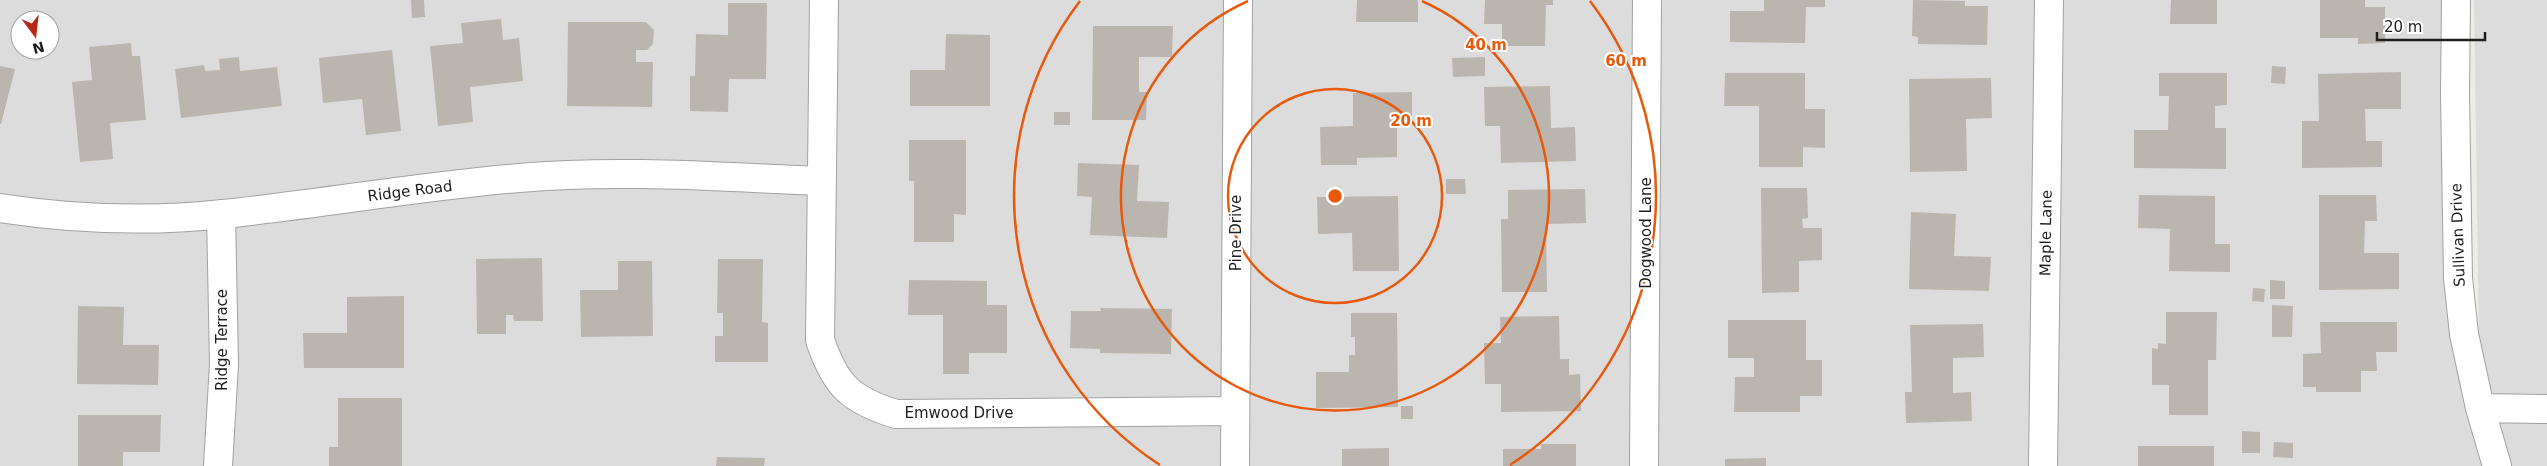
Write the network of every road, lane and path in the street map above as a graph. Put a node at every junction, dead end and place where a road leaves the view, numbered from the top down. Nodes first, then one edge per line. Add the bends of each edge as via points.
1 (824, 0) edge
2 (1238, 0) edge
3 (1647, 0) edge
4 (2050, 0) edge
5 (2456, 0) edge
6 (821, 181) junction
7 (0, 208) edge
8 (221, 214) junction
9 (2480, 408) junction
10 (2547, 409) edge
11 (1235, 411) junction
12 (218, 466) edge
13 (1235, 466) edge
14 (1644, 466) edge
15 (2043, 466) edge
16 (2497, 466) edge

1 - 6 street, Emwood Drive
2 - 11 street, Pine Drive
3 - 14 street, Dogwood Lane
4 - 15 street, Maple Lane
5 - 9 street, Sullivan Drive via 2458,278 2464,334
6 - 8 street, Ridge Road via 573,174
6 - 11 street, Emwood Drive via 820,340 829,366 846,389 870,406 896,414
7 - 8 street, Ridge Road via 122,218
8 - 12 street, Ridge Terrace via 224,364
9 - 10 street
9 - 16 street, Sullivan Drive
11 - 13 street, Pine Drive

